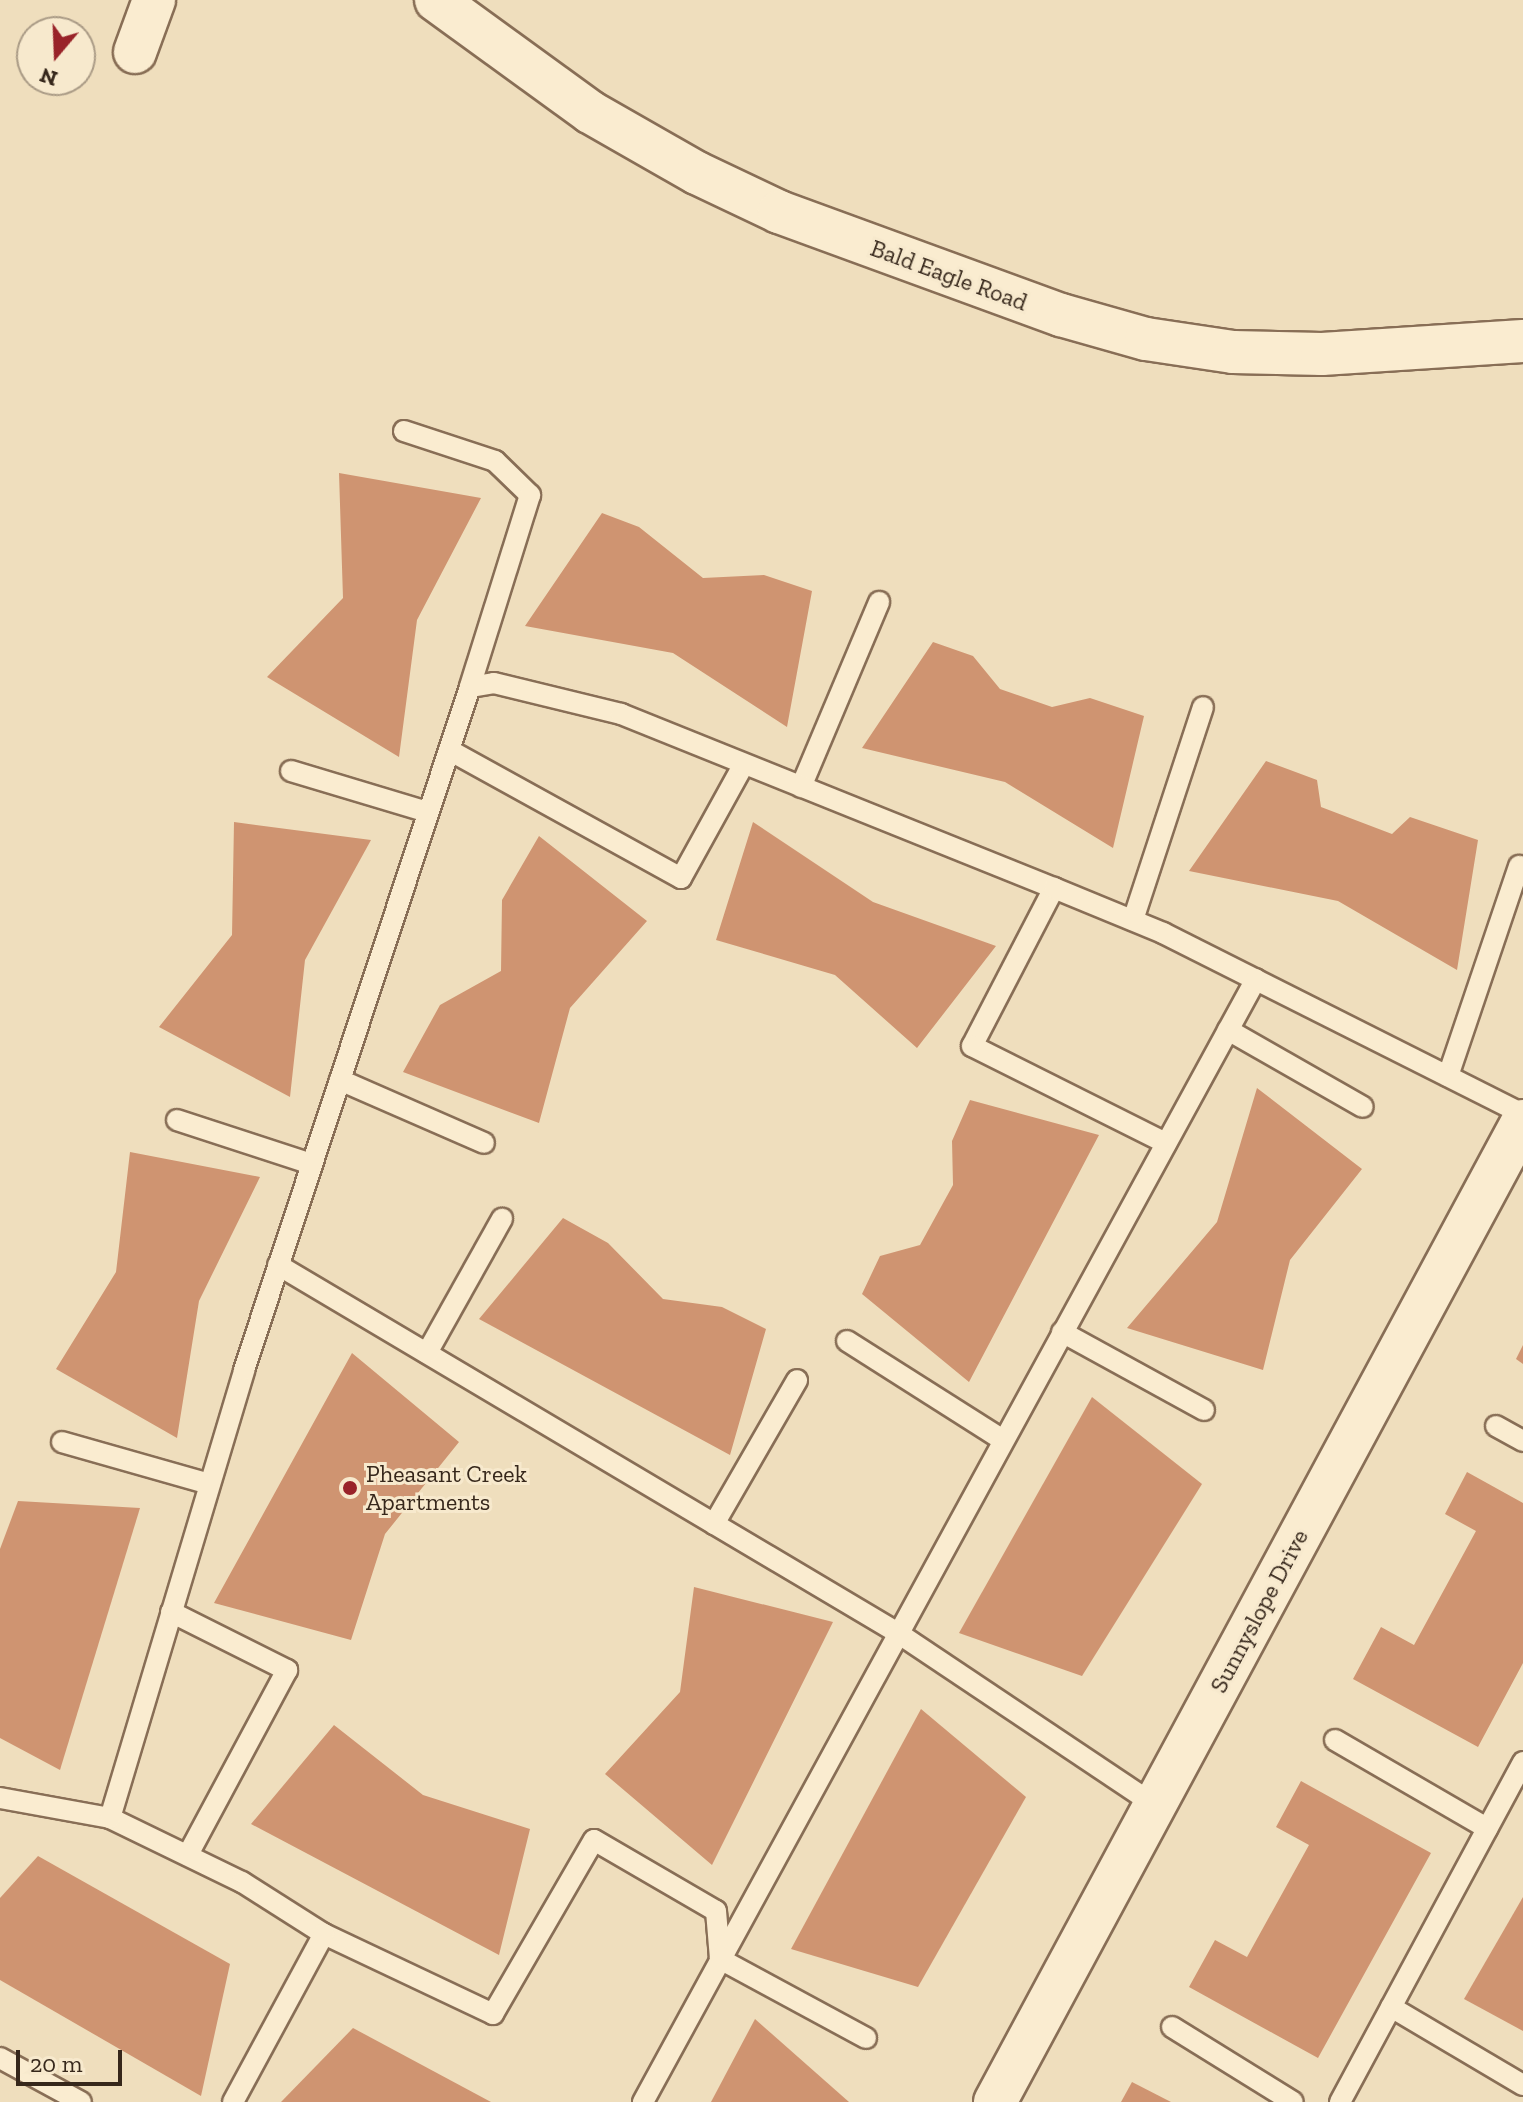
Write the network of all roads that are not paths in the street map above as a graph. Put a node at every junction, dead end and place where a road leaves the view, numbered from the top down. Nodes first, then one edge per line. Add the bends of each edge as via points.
1 (154, 0) edge
2 (436, 0) edge
3 (135, 52) dead end
4 (1523, 341) edge
5 (404, 431) dead end
6 (879, 602) dead end
7 (470, 687) junction
8 (1203, 707) dead end
9 (449, 750) junction
10 (744, 764) junction
11 (291, 771) dead end
12 (801, 787) junction
13 (428, 812) junction
14 (1519, 866) dead end
15 (1054, 888) junction
16 (1133, 920) junction
17 (1256, 979) junction
18 (1228, 1030) junction
19 (1448, 1076) junction
20 (340, 1080) junction
21 (1363, 1107) dead end
22 (1523, 1114) edge
23 (177, 1120) dead end
24 (1523, 1121) edge
25 (484, 1143) dead end
26 (1166, 1143) junction
27 (312, 1164) junction
28 (502, 1219) dead end
29 (278, 1265) junction
30 (1062, 1332) junction
31 (847, 1341) dead end
32 (427, 1353) junction
33 (797, 1380) dead end
34 (1204, 1410) dead end
35 (1496, 1426) dead end
36 (1003, 1440) junction
37 (1523, 1441) edge
38 (62, 1442) dead end
39 (209, 1484) junction
40 (714, 1524) junction
41 (171, 1612) junction
42 (898, 1633) junction
43 (1335, 1740) dead end
44 (1523, 1762) edge
45 (0, 1798) edge
46 (1155, 1805) junction
47 (110, 1818) junction
48 (1487, 1828) junction
49 (188, 1855) junction
50 (324, 1934) junction
51 (720, 1959) junction
52 (1391, 2007) junction
53 (1172, 2027) dead end
54 (866, 2038) dead end
55 (0, 2059) edge
56 (1523, 2085) edge
57 (81, 2102) edge
58 (233, 2102) edge
59 (643, 2102) edge
60 (995, 2102) edge
61 (1293, 2102) edge
62 (1340, 2102) edge

1 - 3 street
2 - 4 street, Bald Eagle Road via 590,112 697,173 779,212 1061,315 1146,339 1233,352 1322,354
5 - 7 lane via 495,461 530,495
6 - 12 lane
7 - 9 lane
7 - 10 lane via 494,683 621,714
8 - 16 lane
9 - 10 lane via 681,878
9 - 13 lane
10 - 12 lane
11 - 13 lane
12 - 15 lane
13 - 20 lane
14 - 19 lane
15 - 16 lane
15 - 26 lane via 972,1046
16 - 17 lane
17 - 18 lane
17 - 19 lane
18 - 21 lane
18 - 26 lane
19 - 22 lane
20 - 25 lane
20 - 27 lane
23 - 27 lane
24 - 46 street, Sunnyslope Drive
26 - 30 lane
27 - 29 lane
28 - 32 lane
29 - 32 lane
29 - 39 lane
30 - 34 lane
30 - 36 lane
31 - 36 lane
32 - 40 lane
33 - 40 lane
35 - 37 lane
36 - 42 lane
38 - 39 lane
39 - 41 lane
40 - 42 lane
41 - 47 lane
41 - 49 lane via 287,1670
42 - 46 lane
42 - 51 lane
43 - 48 lane
44 - 48 lane
45 - 47 lane
46 - 60 street, Sunnyslope Drive
47 - 49 lane
48 - 52 lane
49 - 50 lane
50 - 51 lane via 493,2014 594,1840 716,1911
50 - 58 lane
51 - 54 lane
51 - 59 lane
52 - 56 lane
52 - 62 lane
53 - 61 lane
55 - 57 lane

